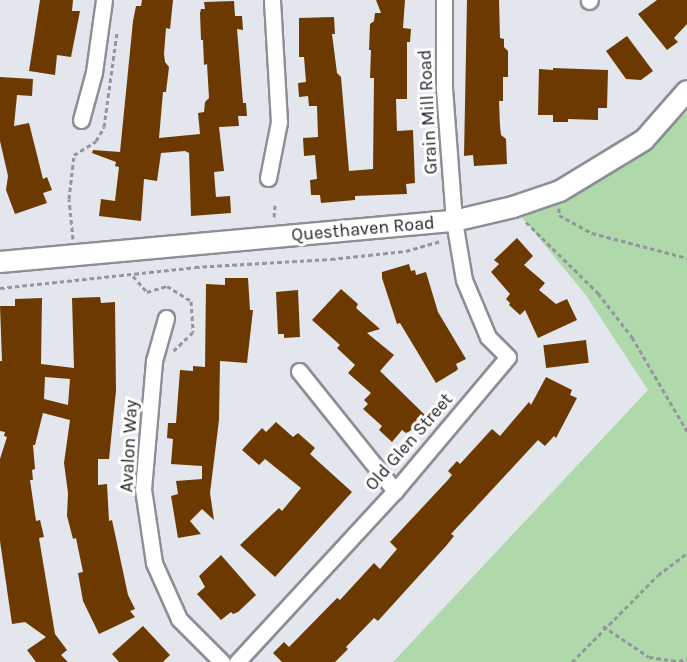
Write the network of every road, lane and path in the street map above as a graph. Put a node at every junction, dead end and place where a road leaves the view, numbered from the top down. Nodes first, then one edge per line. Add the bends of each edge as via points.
1 (104, 0) edge
2 (272, 0) edge
3 (444, 0) edge
4 (687, 91) edge
5 (81, 120) dead end
6 (268, 178) dead end
7 (560, 191) junction
8 (275, 205) dead end
9 (520, 215) dead end
10 (274, 217) dead end
11 (455, 229) junction
12 (687, 258) edge
13 (0, 262) edge
14 (132, 275) junction
15 (0, 288) edge
16 (166, 318) dead end
17 (171, 354) dead end
18 (299, 371) dead end
19 (687, 431) edge
20 (394, 491) junction
21 (687, 553) edge
22 (605, 627) junction
23 (687, 659) edge
24 (222, 662) edge
25 (237, 662) edge
26 (572, 662) edge

1 - 5 street via 94,72
2 - 6 street via 279,122
3 - 11 street, Grain Mill Road via 444,88
4 - 7 street, Questhaven Road via 644,140
7 - 11 street, Questhaven Road
7 - 12 path via 559,215 575,225
8 - 10 path
9 - 19 path via 597,294 632,337
11 - 13 street, Questhaven Road
11 - 14 path via 406,251
11 - 20 street, Old Glen Street via 464,280 488,337 508,357
14 - 15 path
14 - 17 path via 147,292 167,286 191,301 193,332
16 - 24 street, Avalon Way via 153,361 143,489 154,563 179,619
18 - 20 street
20 - 25 street, Old Glen Street
21 - 22 path via 658,575
22 - 23 path via 649,657
22 - 26 path

